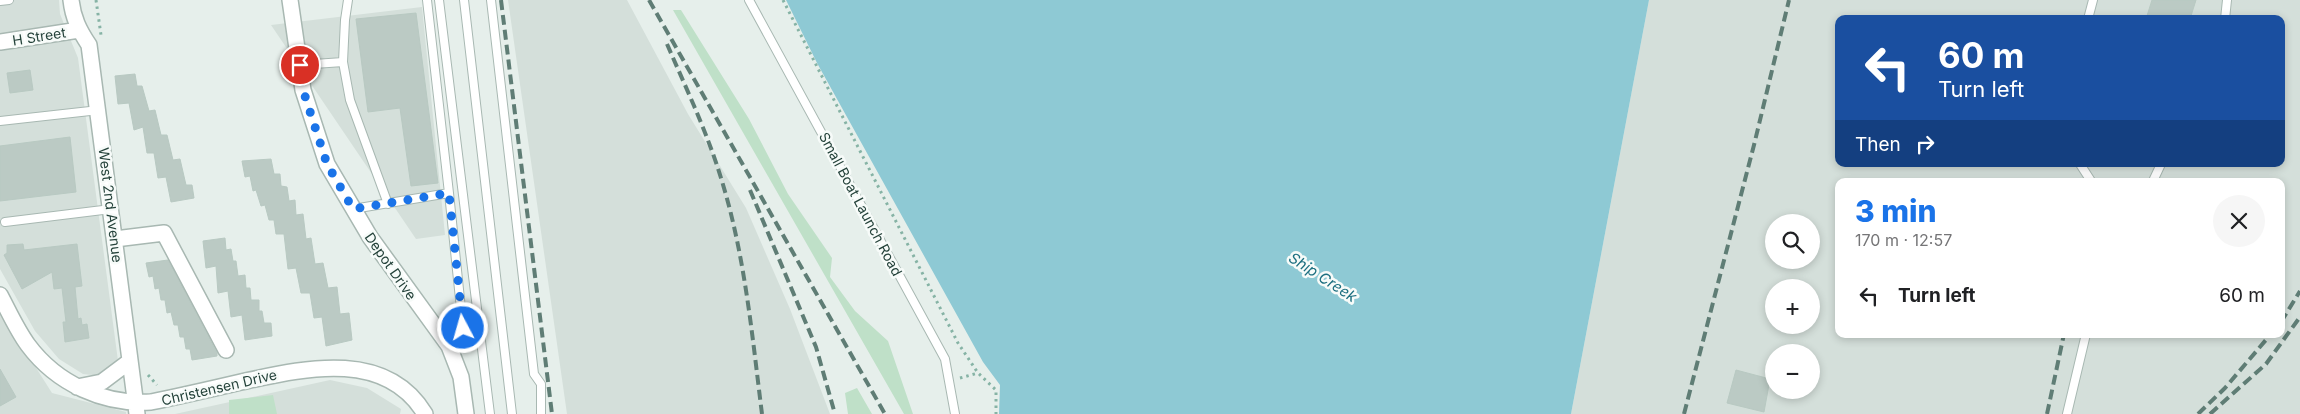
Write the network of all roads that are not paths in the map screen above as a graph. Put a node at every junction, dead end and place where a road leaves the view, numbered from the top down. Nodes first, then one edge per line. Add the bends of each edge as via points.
1 (9, 0) edge
2 (70, 0) edge
3 (290, 0) edge
4 (348, 0) edge
5 (426, 0) edge
6 (439, 0) edge
7 (464, 0) edge
8 (491, 0) edge
9 (749, 0) edge
10 (2093, 0) edge
11 (2227, 0) edge
12 (0, 1) edge
13 (2089, 15) edge
14 (2225, 15) edge
15 (79, 30) junction
16 (0, 42) edge
17 (343, 62) junction
18 (300, 65) junction
19 (99, 110) junction
20 (0, 121) edge
21 (2082, 167) edge
22 (2089, 178) edge
23 (449, 193) junction
24 (388, 204) junction
25 (111, 209) junction
26 (353, 209) junction
27 (5, 222) dead end
28 (115, 239) junction
29 (0, 295) edge
30 (463, 328) dead end
31 (2085, 338) edge
32 (226, 350) dead end
33 (130, 361) junction
34 (77, 387) junction
35 (136, 409) edge
36 (425, 414) edge
37 (466, 414) edge
38 (490, 414) edge
39 (512, 414) edge
40 (541, 414) edge
41 (955, 414) edge
42 (2067, 414) edge

1 - 12 lane
2 - 15 street, West 2nd Avenue
3 - 18 street, Depot Drive
4 - 17 lane
5 - 23 lane
6 - 38 lane
7 - 39 lane
8 - 40 lane via 534,374 541,384
9 - 41 lane, Small Boat Launch Road via 945,359
10 - 13 lane
11 - 14 lane
15 - 16 street, H Street
15 - 19 street, West 2nd Avenue via 89,45
17 - 18 lane
17 - 24 lane via 350,100
18 - 26 street, Depot Drive via 303,90 327,164
19 - 20 lane
19 - 25 street, West 2nd Avenue
21 - 22 lane
23 - 24 lane
23 - 30 lane
24 - 26 lane
25 - 27 lane
25 - 28 street, West 2nd Avenue
26 - 37 street, Depot Drive via 448,346 461,377
28 - 32 street via 164,233
28 - 33 street, West 2nd Avenue
29 - 34 street, Christensen Drive via 32,350 57,375
31 - 42 lane
33 - 34 street via 102,382
33 - 35 street, West 2nd Avenue
34 - 35 street, Christensen Drive
35 - 36 street, Christensen Drive via 151,402 297,370 335,366 370,372 396,384 418,403

